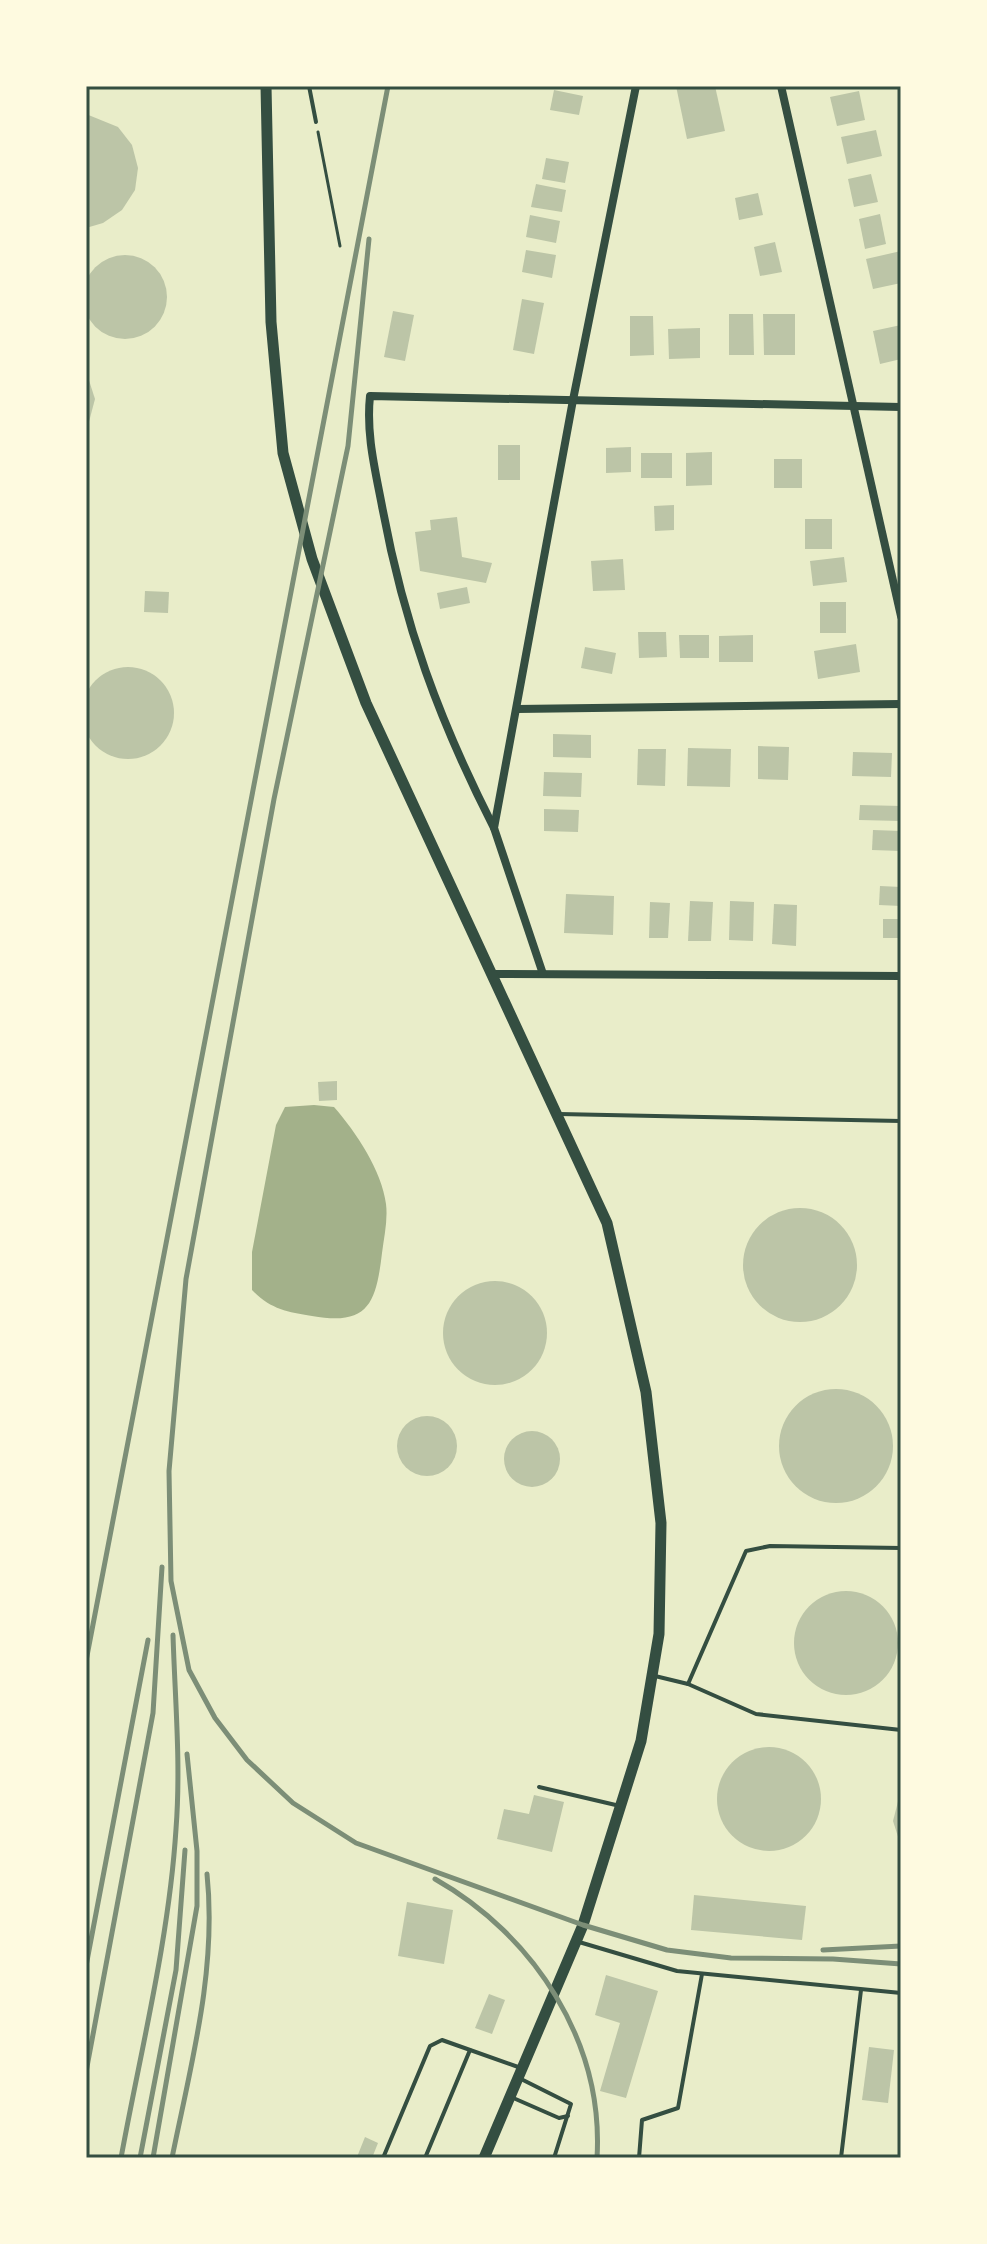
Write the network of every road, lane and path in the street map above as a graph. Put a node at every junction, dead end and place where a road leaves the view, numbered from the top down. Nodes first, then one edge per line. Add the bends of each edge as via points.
1 (266, 86) edge
2 (309, 86) edge
3 (636, 86) edge
4 (781, 86) edge
5 (316, 122) joint
6 (340, 246) dead end
7 (573, 400) junction
8 (854, 406) junction
9 (901, 407) edge
10 (901, 616) edge
11 (901, 704) edge
12 (517, 709) junction
13 (494, 828) junction
14 (494, 974) junction
15 (543, 974) junction
16 (901, 976) edge
17 (558, 1114) junction
18 (901, 1121) edge
19 (901, 1548) edge
20 (652, 1675) junction
21 (688, 1684) junction
22 (901, 1730) edge
23 (539, 1787) dead end
24 (622, 1807) junction
25 (577, 1941) junction
26 (702, 1974) junction
27 (861, 1988) junction
28 (901, 1993) edge
29 (470, 2050) junction
30 (521, 2074) junction
31 (511, 2097) junction
32 (570, 2114) junction
33 (383, 2158) edge
34 (425, 2158) edge
35 (484, 2158) edge
36 (554, 2158) edge
37 (639, 2158) edge
38 (841, 2158) edge

1 - 14 street via 271,322 283,453 335,628
2 - 5 lane
3 - 7 street
4 - 8 street
5 - 6 path
7 - 8 street
7 - 12 street
7 - 13 street via 370,396 368,434 402,602 424,675
8 - 9 street
8 - 10 street
11 - 12 street
12 - 13 street
13 - 15 street
14 - 15 street
14 - 17 street
15 - 16 street
17 - 18 lane
17 - 20 street via 607,1223 646,1392 661,1523 659,1634
19 - 21 lane via 770,1546 746,1551
20 - 21 lane
20 - 24 street
21 - 22 lane via 756,1714
23 - 24 lane
24 - 25 street
25 - 26 lane
25 - 30 street
26 - 27 lane
26 - 37 lane via 678,2108 642,2120
27 - 28 lane
27 - 38 lane
29 - 30 lane
29 - 33 lane via 442,2040 430,2046
29 - 34 lane
30 - 31 street
30 - 32 lane via 571,2104
31 - 32 lane via 559,2118
31 - 35 street
32 - 36 lane

